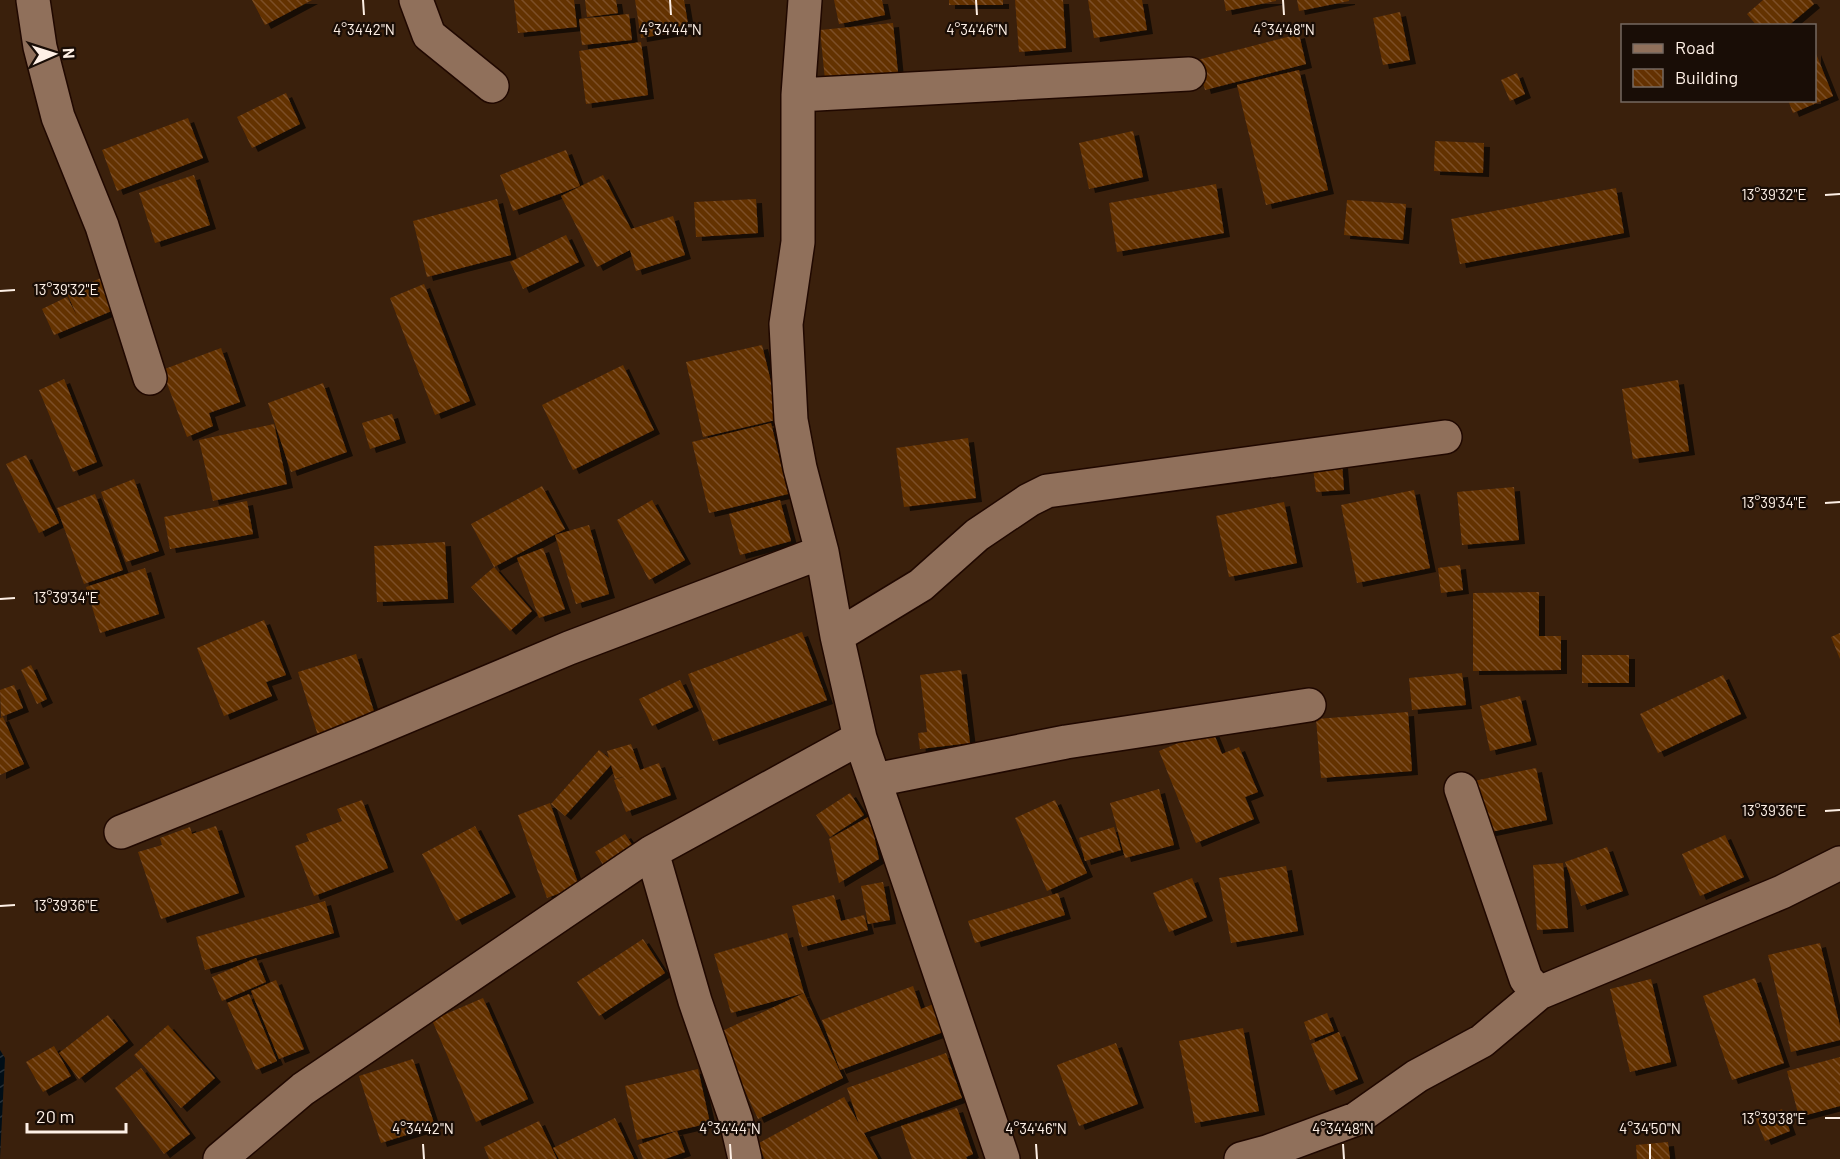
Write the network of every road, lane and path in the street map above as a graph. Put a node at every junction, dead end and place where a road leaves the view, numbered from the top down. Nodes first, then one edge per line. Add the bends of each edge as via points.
1 (33, 0) edge
2 (416, 0) edge
3 (805, 0) edge
4 (1189, 74) dead end
5 (492, 86) dead end
6 (798, 95) junction
7 (150, 378) dead end
8 (1445, 437) dead end
9 (822, 552) junction
10 (837, 636) junction
11 (1309, 705) dead end
12 (860, 738) junction
13 (875, 780) junction
14 (1461, 789) dead end
15 (121, 832) dead end
16 (652, 852) junction
17 (1840, 863) edge
18 (1539, 993) junction
19 (220, 1159) edge
20 (745, 1159) edge
21 (1003, 1159) edge
22 (1241, 1159) edge

1 - 7 street via 58,117 102,226
2 - 5 street via 429,35
3 - 6 street
4 - 6 street
6 - 9 street via 798,242 786,324 791,420
8 - 10 street via 1047,491 977,536 921,585
9 - 10 street
9 - 15 street via 569,648
10 - 12 street
11 - 13 street via 1066,742
12 - 13 street
12 - 16 street
13 - 21 street
14 - 18 street via 1526,979
16 - 19 street via 303,1089
16 - 20 street
17 - 18 street via 1782,892
18 - 22 street via 1482,1041 1417,1076 1356,1119

